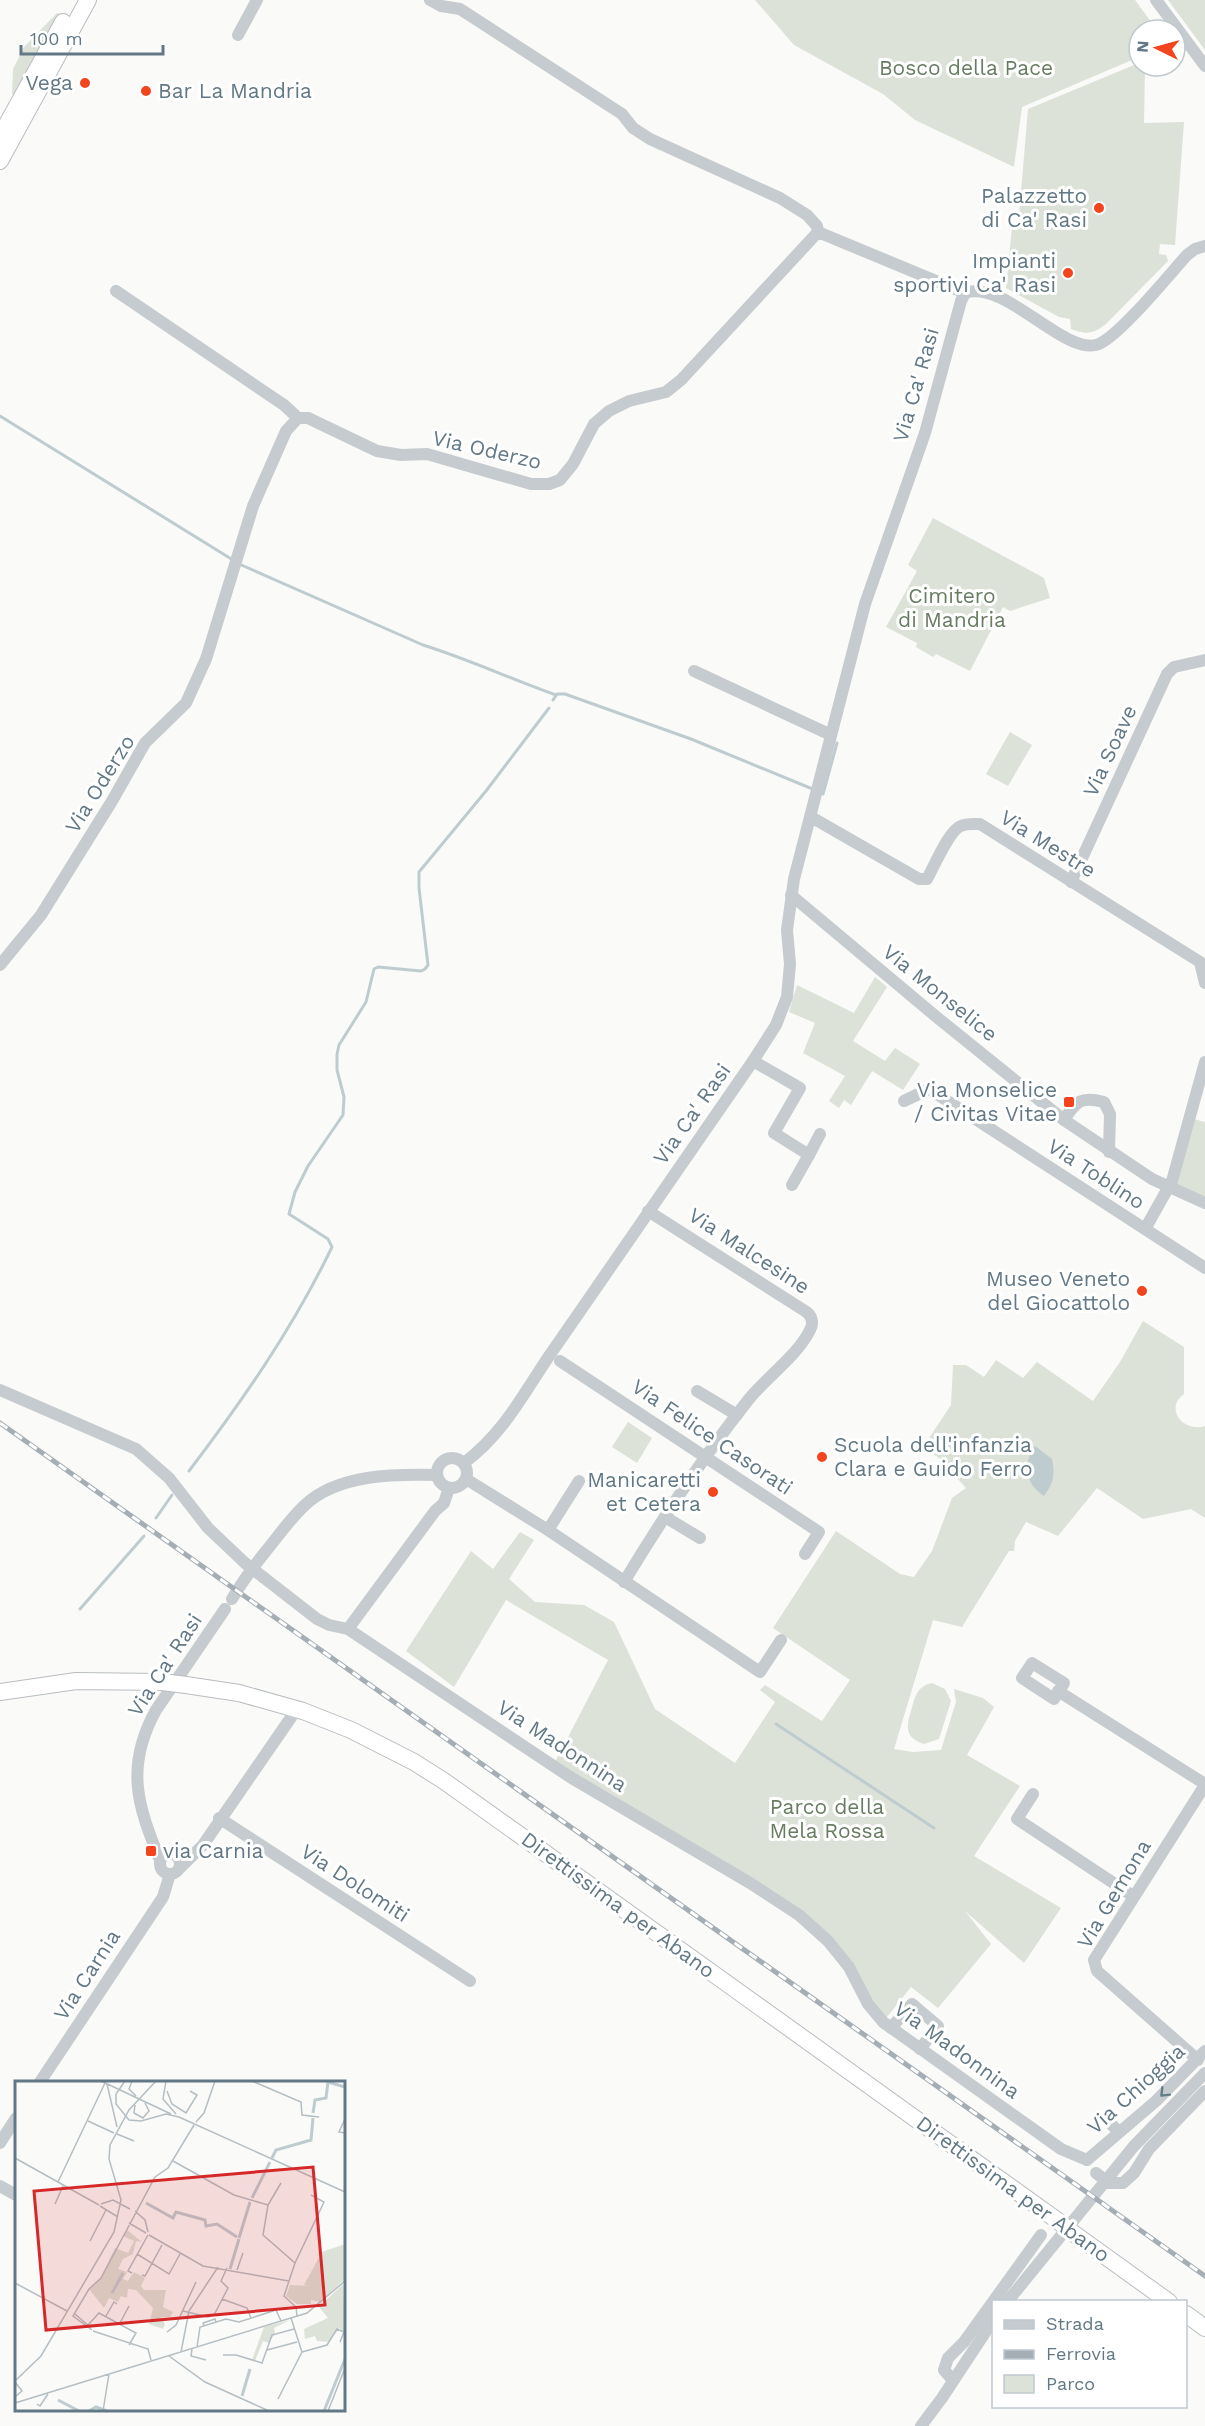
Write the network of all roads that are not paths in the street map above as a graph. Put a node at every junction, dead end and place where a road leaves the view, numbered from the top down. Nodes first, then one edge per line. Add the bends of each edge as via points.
1 (75, 0) edge
2 (88, 0) edge
3 (256, 0) edge
4 (430, 0) edge
5 (1156, 0) edge
6 (238, 35) dead end
7 (1205, 66) edge
8 (0, 137) edge
9 (0, 161) edge
10 (818, 232) junction
11 (1205, 246) edge
12 (116, 291) dead end
13 (965, 293) junction
14 (298, 418) junction
15 (1205, 660) edge
16 (694, 671) dead end
17 (831, 735) junction
18 (811, 817) junction
19 (1071, 882) junction
20 (791, 895) junction
21 (0, 965) edge
22 (1205, 983) edge
23 (753, 1061) junction
24 (1205, 1062) edge
25 (904, 1101) dead end
26 (1064, 1120) junction
27 (820, 1134) dead end
28 (1108, 1152) junction
29 (809, 1155) junction
30 (792, 1185) dead end
31 (1169, 1188) junction
32 (1205, 1203) edge
33 (648, 1211) junction
34 (1145, 1229) junction
35 (1205, 1268) edge
36 (560, 1360) dead end
37 (0, 1390) edge
38 (697, 1391) dead end
39 (737, 1415) junction
40 (706, 1456) junction
41 (464, 1463) junction
42 (437, 1475) junction
43 (466, 1479) junction
44 (579, 1481) dead end
45 (449, 1488) junction
46 (665, 1516) junction
47 (548, 1530) junction
48 (700, 1538) dead end
49 (805, 1554) dead end
50 (624, 1582) junction
51 (348, 1629) junction
52 (781, 1640) dead end
53 (1058, 1691) junction
54 (0, 1692) edge
55 (292, 1716) dead end
56 (1205, 1785) edge
57 (1033, 1794) dead end
58 (219, 1818) junction
59 (173, 1862) junction
60 (1133, 1896) junction
61 (470, 1981) dead end
62 (891, 2028) junction
63 (920, 2049) junction
64 (1201, 2055) edge
65 (1205, 2073) edge
66 (41, 2081) edge
67 (1205, 2091) edge
68 (15, 2120) edge
69 (1107, 2120) dead end
70 (1119, 2132) junction
71 (0, 2143) edge
72 (1087, 2160) junction
73 (0, 2186) edge
74 (15, 2194) edge
75 (1041, 2235) dead end
76 (994, 2300) edge
77 (1008, 2300) edge
78 (1168, 2300) edge
79 (992, 2303) edge
80 (1187, 2315) edge
81 (992, 2321) edge
82 (1205, 2328) edge
83 (955, 2378) junction
84 (921, 2426) edge

1 - 8 highway
2 - 9 highway
3 - 6 street
4 - 10 street via 460,9 622,114 633,128 650,139 780,198 807,215
5 - 7 street
10 - 13 street
10 - 14 street, Via Oderzo via 681,380 666,392 629,401 609,411 594,424 560,480 549,484 531,484 427,454 377,451 308,418
11 - 13 street via 1187,255 1119,328 1090,346 1074,341 992,293
12 - 14 street, Via Oderzo
13 - 17 street, Via Ca' Rasi via 924,434 866,604
14 - 21 street, Via Oderzo via 286,431 253,506 207,659 186,703 145,743 41,915
15 - 19 street, Via Soave via 1174,667 1167,674
16 - 17 street
17 - 18 street, Via Ca' Rasi
18 - 19 street, Via Mestre via 919,879 927,879 958,826 980,824
18 - 20 street, Via Ca' Rasi
19 - 22 street, Via Mestre via 1200,962
20 - 23 street, Via Ca' Rasi via 787,997 776,1025
20 - 26 street, Via Monselice
23 - 29 street via 800,1088 774,1133
23 - 33 street, Via Ca' Rasi
24 - 31 street
25 - 34 street, Via Toblino via 929,1089
26 - 28 street, Via Monselice
26 - 28 street via 1079,1100 1104,1102 1110,1114
27 - 29 street
28 - 31 street, Via Monselice
29 - 30 street
31 - 32 street, Via Monselice
31 - 34 street, Via Toblino
33 - 39 street, Via Malcesine via 810,1314 811,1329 802,1343
33 - 41 street, Via Ca' Rasi via 508,1420
34 - 35 street, Via Toblino
36 - 40 street, Via Felice Casorati
37 - 51 street, Via Madonnina, bridge via 136,1449 169,1478 208,1528 245,1563 317,1619
38 - 39 street
39 - 40 street, Via Malcesine
40 - 46 street, Via Malcesine
40 - 49 street, Via Felice Casorati via 819,1532
41 - 42 street via 446,1458 438,1465
41 - 43 street
42 - 45 street
42 - 59 street, Via Ca' Rasi via 358,1480 306,1503 228,1604 156,1710 142,1738 137,1765 140,1805 155,1848
43 - 45 street
43 - 47 street
44 - 47 street
45 - 51 street via 444,1503
46 - 48 street
46 - 50 street, Via Malcesine
47 - 50 street
50 - 52 street via 760,1672
51 - 62 street, Via Madonnina via 570,1777 799,1915 842,1958 868,2004
53 - 53 street via 1053,1699 1023,1678 1032,1663 1064,1683
53 - 56 street
54 - 78 highway, Direttissima per Abano, bridge via 76,1681 186,1685 303,1711 414,1762
55 - 58 street
56 - 60 street, Via Gemona
57 - 60 street via 1017,1819
58 - 59 street via 203,1845
58 - 61 street, Via Dolomiti
59 - 66 street, Via Carnia via 167,1890
60 - 64 street, Via Gemona via 1097,1953 1094,1966
62 - 63 street, Via Madonnina
62 - 63 street via 912,2004 938,2026
63 - 72 street, Via Madonnina via 1061,2149
64 -> 70 street, Via Chioggia
65 - 77 street, Via Chioggia via 1134,2145
67 - 72 street, Via Chioggia, bridge via 1149,2149 1123,2183 1109,2183 1088,2166
68 - 71 street
69 - 70 street
70 - 72 street, Via Chioggia
73 - 74 street
75 - 76 street
79 - 83 street via 944,2364 944,2370
80 - 82 highway
81 - 83 street
83 - 84 street

